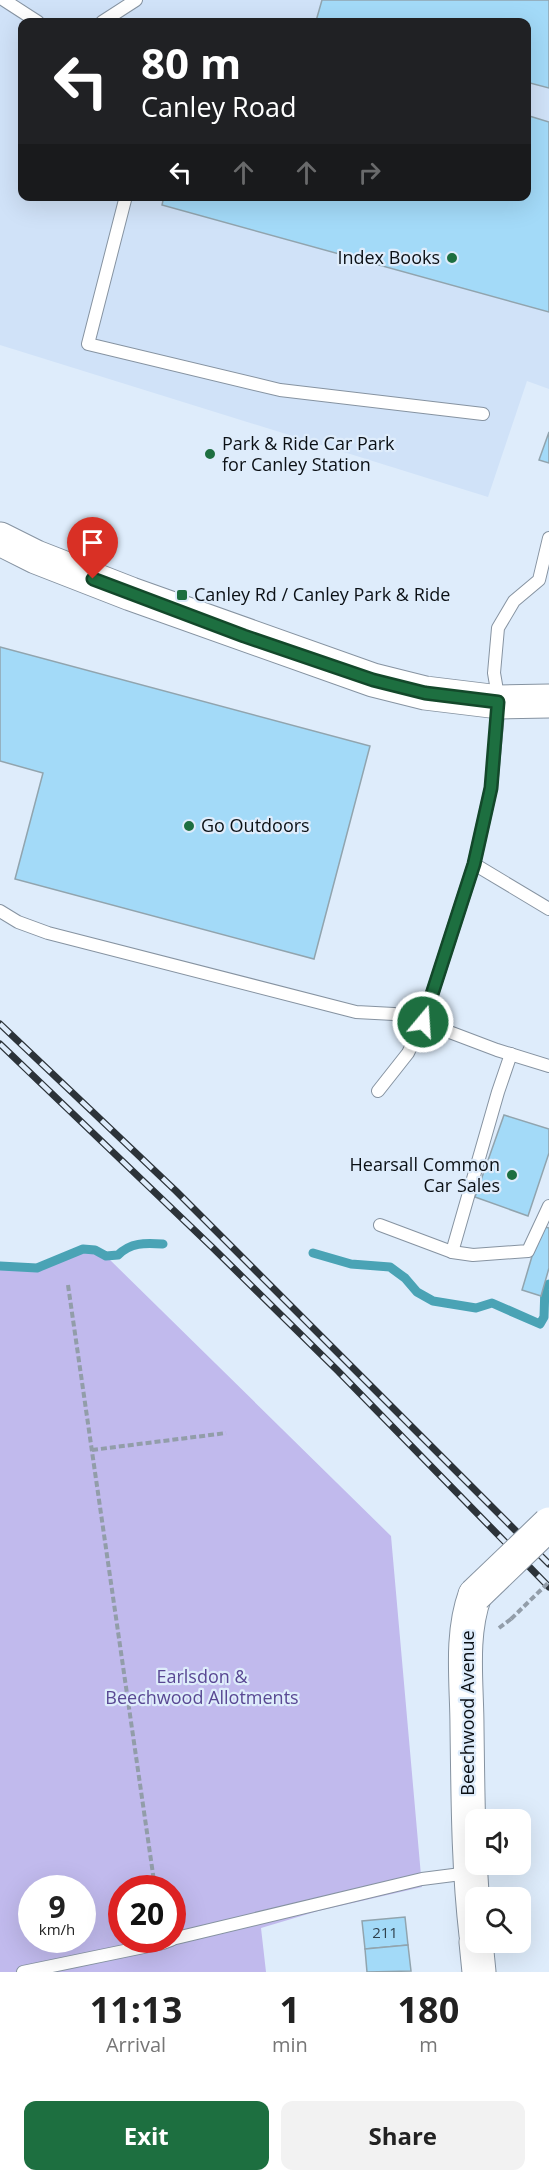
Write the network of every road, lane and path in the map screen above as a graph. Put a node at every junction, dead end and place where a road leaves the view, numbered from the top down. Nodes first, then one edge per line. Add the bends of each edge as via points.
1 (4, 0) edge
2 (136, 0) edge
3 (32, 18) edge
4 (108, 18) edge
5 (125, 201) edge
6 (483, 414) dead end
7 (549, 538) edge
8 (0, 539) edge
9 (545, 568) edge
10 (549, 701) edge
11 (498, 702) junction
12 (474, 864) junction
13 (549, 909) edge
14 (0, 911) edge
15 (423, 1022) junction
16 (511, 1054) junction
17 (549, 1066) edge
18 (378, 1091) dead end
19 (548, 1210) edge
20 (380, 1225) dead end
21 (452, 1252) junction
22 (68, 1285) dead end
23 (226, 1433) dead end
24 (92, 1450) junction
25 (549, 1524) edge
26 (549, 1582) edge
27 (510, 1619) dead end
28 (468, 1809) edge
29 (465, 1873) edge
30 (153, 1875) edge
31 (186, 1936) edge
32 (115, 1953) edge
33 (477, 1953) edge
34 (23, 1972) edge
35 (479, 1972) edge

1 - 3 lane
2 - 4 lane
5 - 6 lane via 88,344 280,390
7 - 9 lane
8 - 11 street via 131,594 373,680 425,693
9 - 11 lane via 539,580 514,601 498,628 494,673
10 - 11 street
11 - 12 lane via 491,788
12 - 13 lane
12 - 15 lane
14 - 15 lane via 48,933 356,1012 394,1014
15 - 16 lane
15 - 18 lane via 408,1053
16 - 17 lane
16 - 21 lane
19 - 21 lane via 528,1251 473,1255
20 - 21 lane
22 - 24 path
23 - 24 path
24 - 30 path
25 - 28 street, Beechwood Avenue, bridge via 475,1595 468,1614
26 - 27 path, bridge
29 - 31 lane via 422,1879
32 - 34 lane
33 - 35 street

